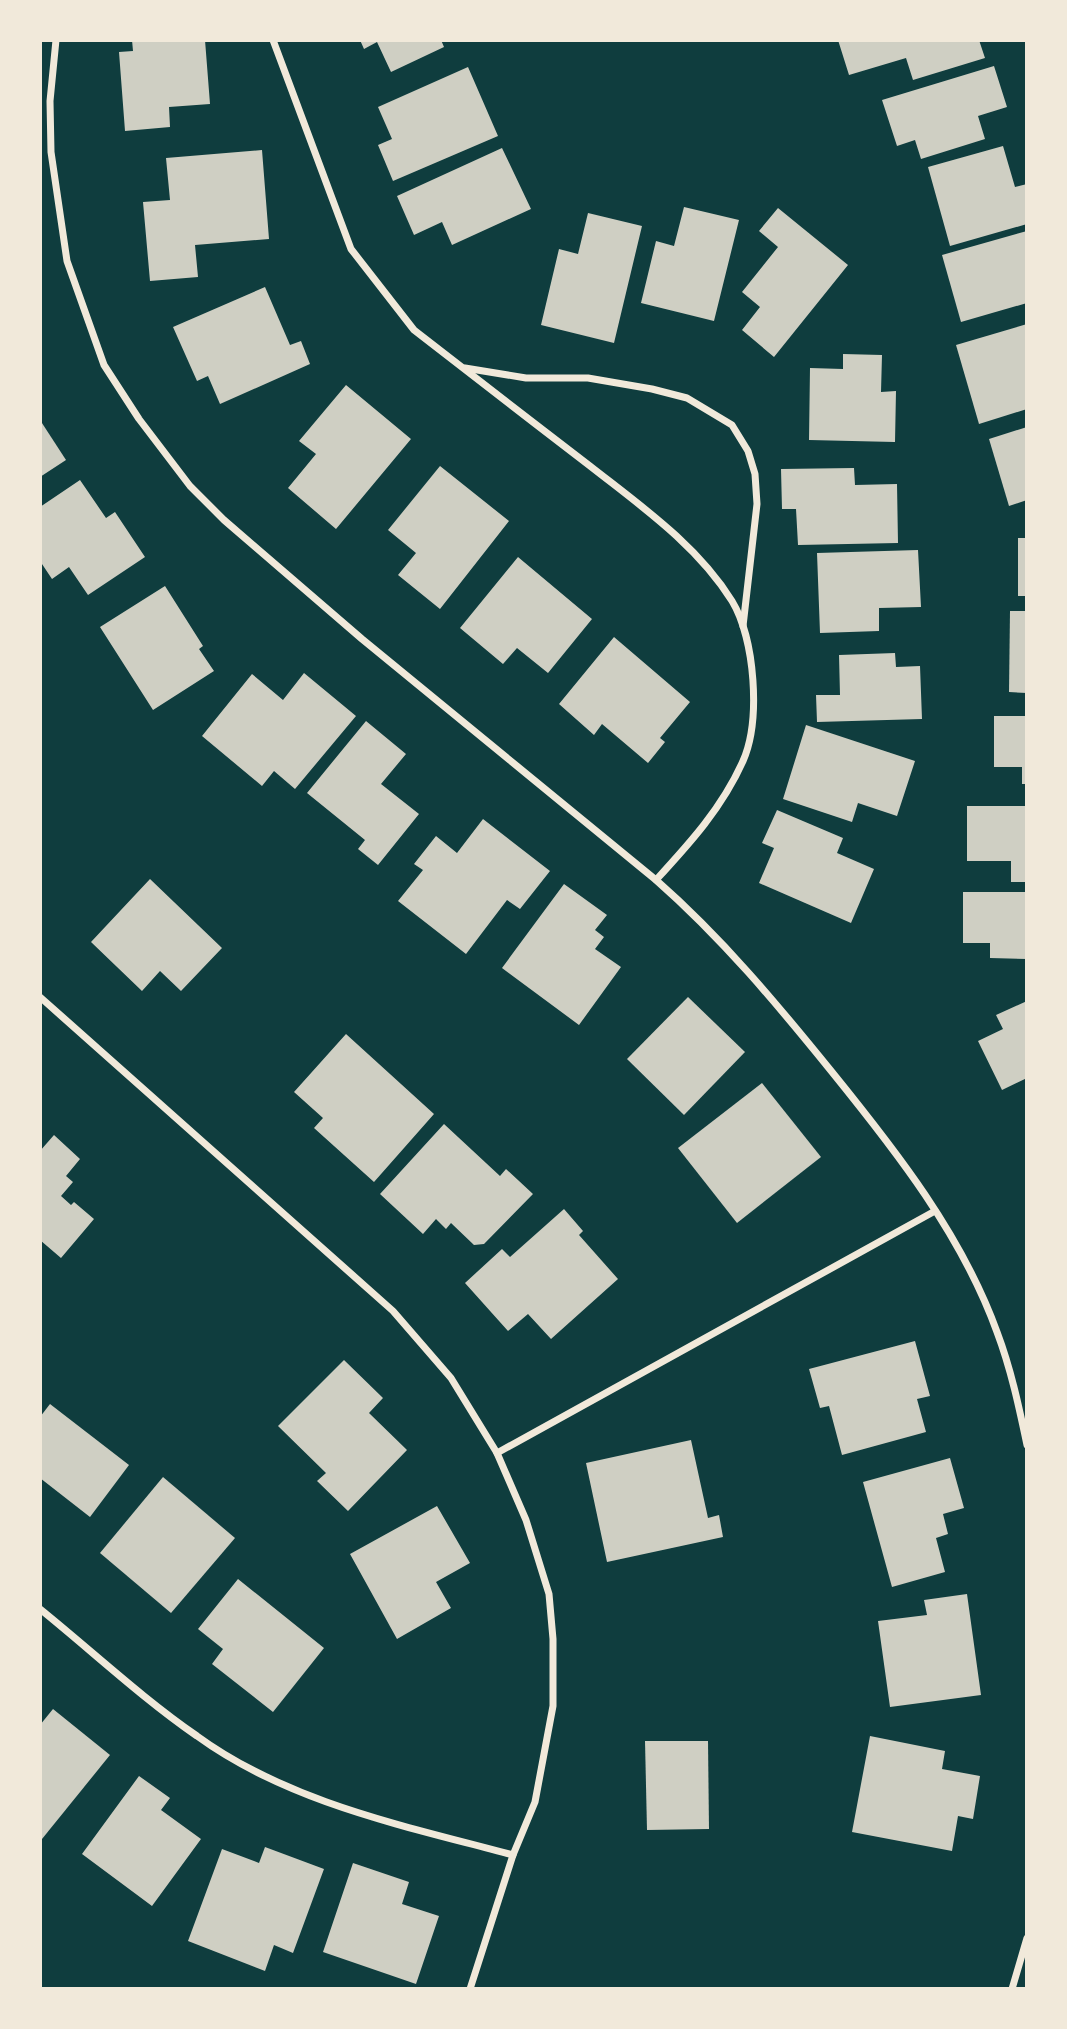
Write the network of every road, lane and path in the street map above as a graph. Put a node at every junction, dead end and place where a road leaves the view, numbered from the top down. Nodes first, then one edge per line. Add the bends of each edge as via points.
1 (56, 40) edge
2 (273, 40) edge
3 (463, 368) junction
4 (743, 627) junction
5 (656, 880) junction
6 (40, 997) edge
7 (935, 1211) junction
8 (1027, 1445) edge
9 (497, 1453) junction
10 (40, 1609) edge
11 (513, 1855) junction
12 (1027, 1938) edge
13 (470, 1989) edge
14 (1012, 1989) edge

1 - 5 street via 51,152 67,261 104,365 139,419 190,486 224,520
2 - 3 street via 351,249 414,330
3 - 4 street via 673,532 712,574
3 - 4 street via 526,378 587,378 652,389 687,398 732,425 755,474 757,505
4 - 5 street via 753,692 753,721 744,758 709,821
5 - 7 street via 703,922 788,1017
6 - 9 street via 393,1311 451,1378
7 - 8 street via 997,1331
7 - 9 street
9 - 11 street via 526,1520 549,1594 554,1639 553,1706 535,1802
10 - 11 street via 198,1737 276,1781 357,1813
11 - 13 street
12 - 14 street

